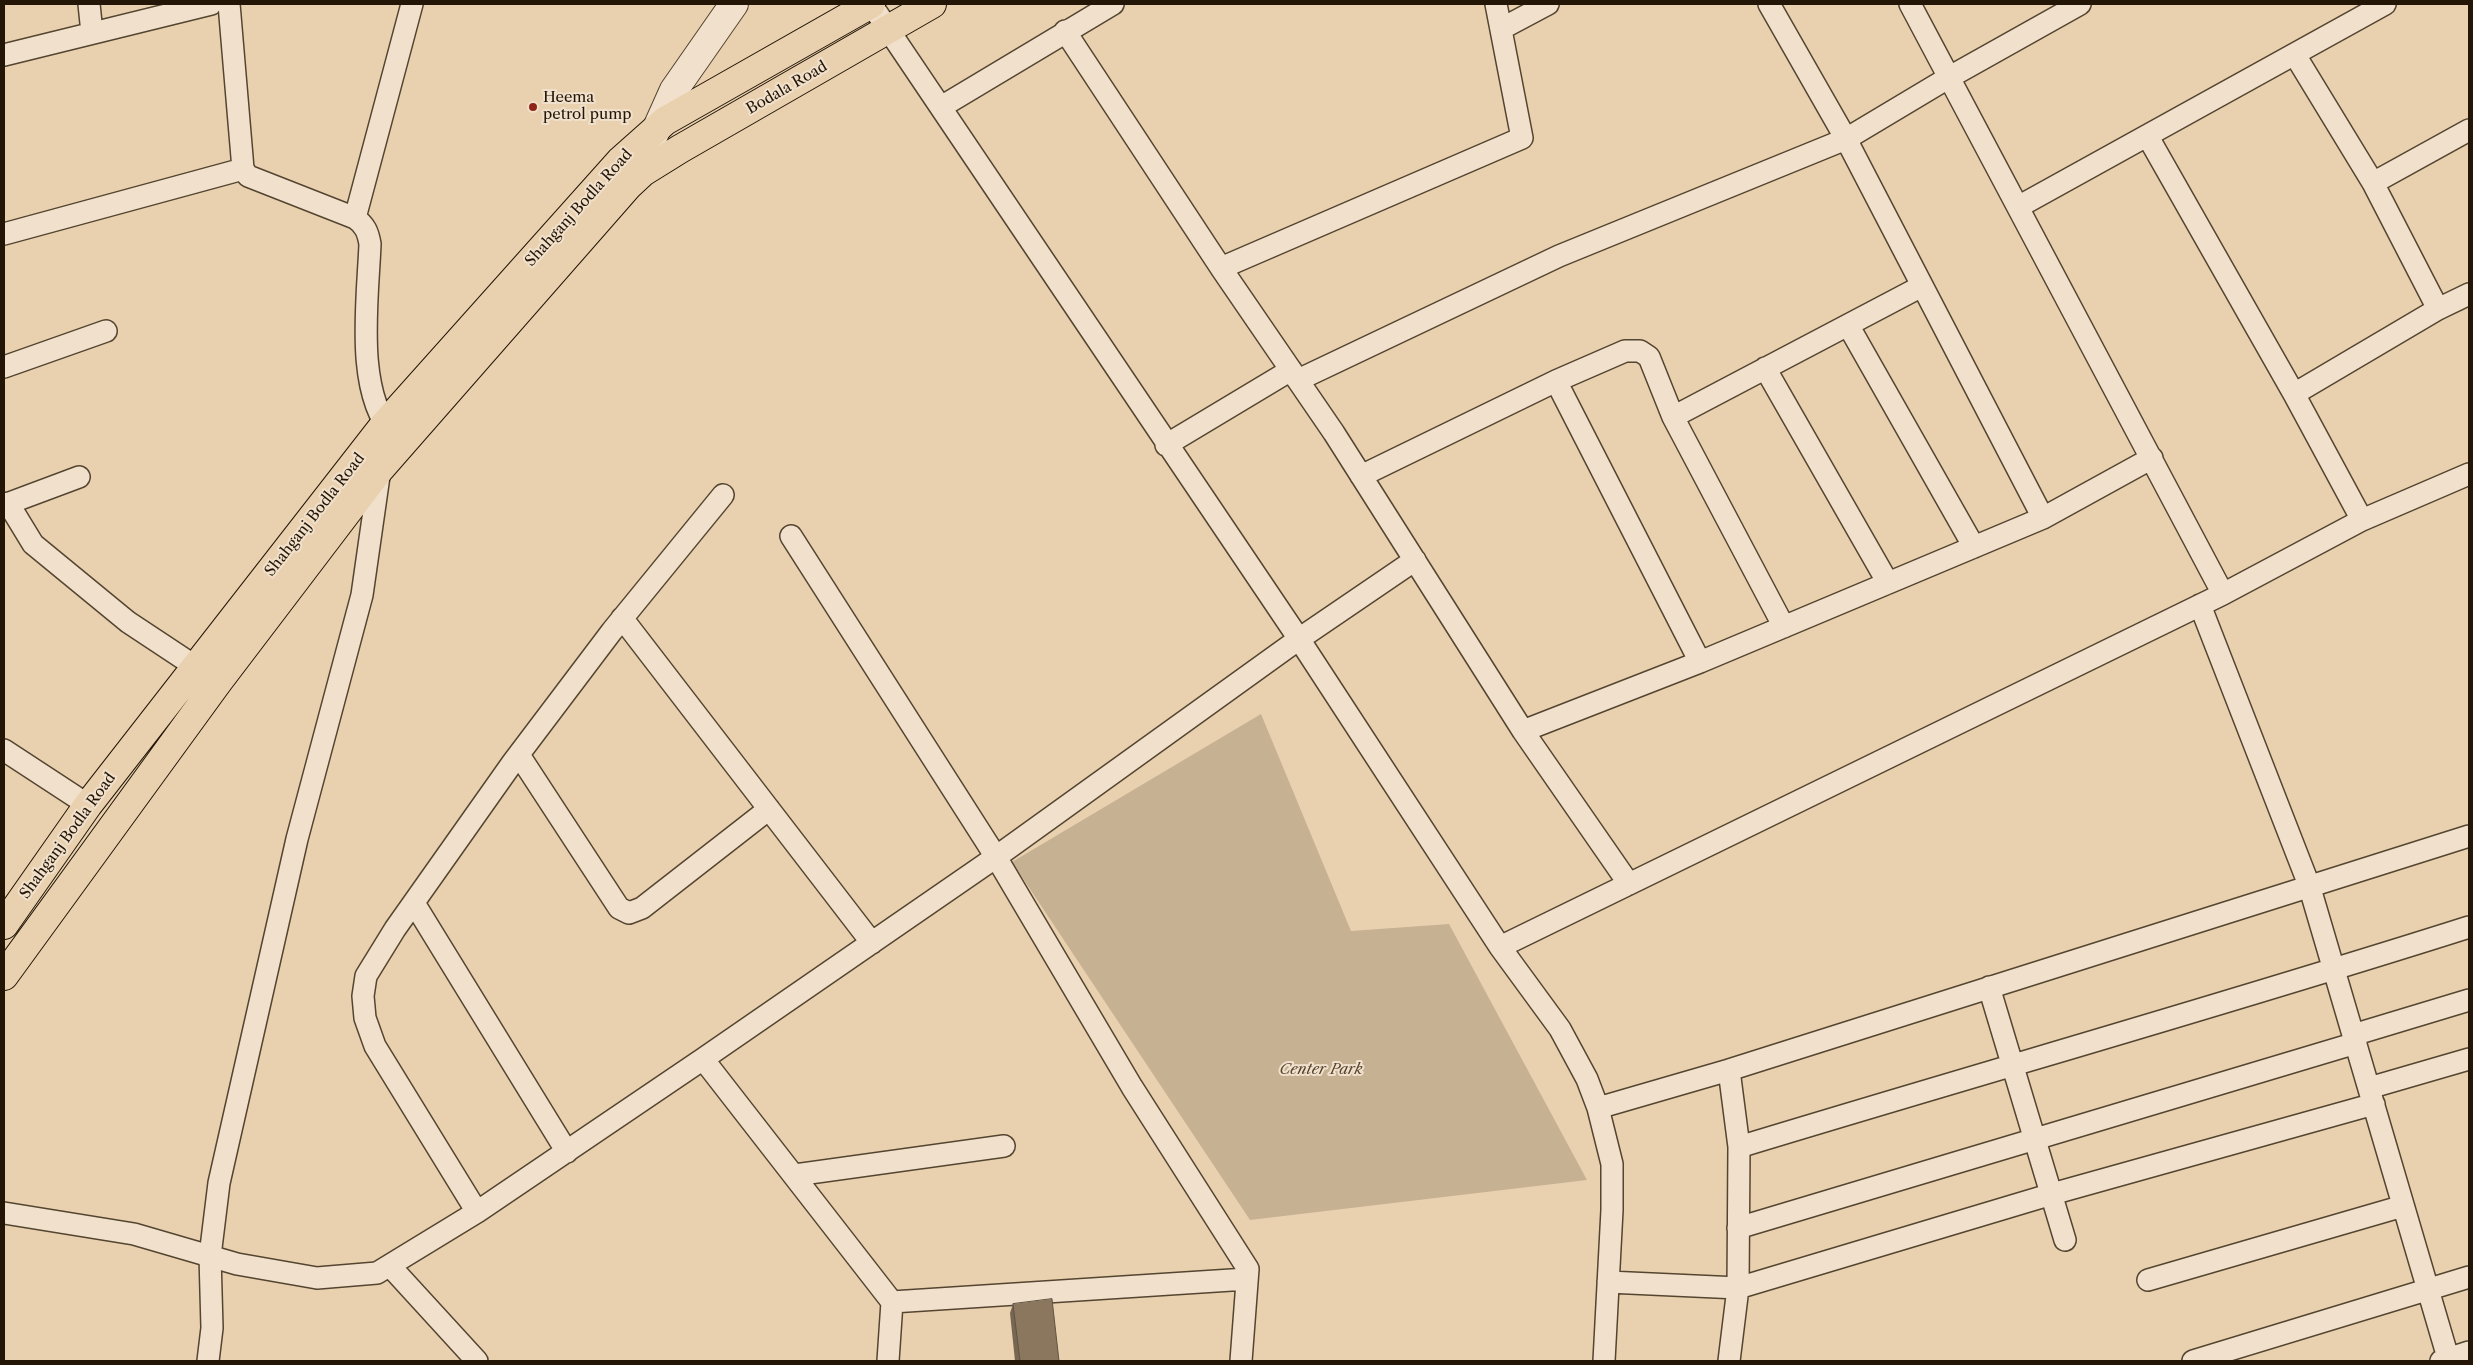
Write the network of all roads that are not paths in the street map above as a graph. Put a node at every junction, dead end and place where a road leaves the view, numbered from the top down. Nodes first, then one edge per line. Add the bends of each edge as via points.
1 (90, 4) edge
2 (211, 4) edge
3 (229, 4) edge
4 (412, 4) edge
5 (734, 4) edge
6 (871, 4) edge
7 (932, 4) edge
8 (1113, 4) edge
9 (1496, 4) edge
10 (1548, 4) edge
11 (1769, 4) edge
12 (1910, 4) edge
13 (2080, 4) edge
14 (2385, 4) edge
15 (888, 29) junction
16 (1501, 29) junction
17 (1065, 31) junction
18 (92, 33) junction
19 (4, 54) edge
20 (2295, 55) junction
21 (1948, 78) junction
22 (941, 107) junction
23 (654, 129) junction
24 (2469, 130) edge
25 (2148, 137) junction
26 (1846, 139) junction
27 (243, 169) junction
28 (643, 172) junction
29 (2373, 183) junction
30 (2018, 207) junction
31 (355, 218) junction
32 (4, 234) edge
33 (1221, 268) junction
34 (1922, 286) junction
35 (2469, 294) edge
36 (2438, 309) junction
37 (1848, 325) junction
38 (106, 332) dead end
39 (4, 367) edge
40 (1765, 368) junction
41 (1295, 375) junction
42 (1556, 381) junction
43 (2294, 394) junction
44 (1673, 417) junction
45 (393, 433) junction
46 (1166, 446) junction
47 (2152, 458) junction
48 (380, 468) junction
49 (2469, 474) edge
50 (1361, 476) junction
51 (79, 477) dead end
52 (723, 495) dead end
53 (6, 504) edge
54 (2043, 518) junction
55 (2362, 520) junction
56 (791, 536) dead end
57 (1974, 547) junction
58 (1415, 560) junction
59 (1888, 583) junction
60 (2223, 594) junction
61 (2200, 605) junction
62 (622, 618) junction
63 (1784, 627) junction
64 (1299, 639) junction
65 (1700, 662) junction
66 (196, 667) junction
67 (1523, 731) junction
68 (4, 750) edge
69 (519, 755) junction
70 (88, 805) junction
71 (769, 809) junction
72 (2469, 836) edge
73 (996, 857) junction
74 (1629, 884) junction
75 (2309, 884) junction
76 (414, 903) junction
77 (4, 925) edge
78 (2469, 927) edge
79 (872, 943) junction
80 (1500, 947) junction
81 (2335, 970) junction
82 (4, 976) edge
83 (1988, 987) junction
84 (2469, 1000) edge
85 (2355, 1039) junction
86 (703, 1059) junction
87 (2469, 1060) edge
88 (2012, 1064) junction
89 (1729, 1070) junction
90 (2371, 1096) junction
91 (1598, 1108) junction
92 (2035, 1139) junction
93 (1004, 1146) dead end
94 (1739, 1147) junction
95 (567, 1152) junction
96 (795, 1176) junction
97 (2052, 1194) junction
98 (2403, 1206) junction
99 (477, 1212) junction
100 (4, 1213) edge
101 (1738, 1228) junction
102 (2065, 1240) dead end
103 (210, 1256) junction
104 (390, 1266) junction
105 (2469, 1277) edge
106 (1247, 1279) junction
107 (2148, 1280) dead end
108 (1608, 1282) junction
109 (1738, 1288) junction
110 (2428, 1291) junction
111 (892, 1302) junction
112 (2469, 1352) edge
113 (208, 1361) edge
114 (477, 1361) edge
115 (888, 1361) edge
116 (1241, 1361) edge
117 (1604, 1361) edge
118 (1729, 1361) edge
119 (2193, 1361) edge
120 (2446, 1361) edge

1 - 18 street
2 - 18 street
3 - 27 street
4 - 31 street
5 - 23 street via 674,90
6 - 15 street
6 - 23 main road, Bodala Road
7 - 15 main road, Bodala Road
8 - 17 street
9 - 16 street
10 - 16 street
11 - 26 street
12 - 21 street
13 - 21 street
14 - 20 street
15 - 22 street
15 - 28 main road, Bodala Road
16 - 33 street via 1523,135 1519,141
17 - 22 street
17 - 33 street
18 - 19 street
20 - 25 street
20 - 29 street
21 - 26 street
21 - 30 street
22 - 46 street
23 - 28 street
23 - 45 main road, Shahganj Bodla Road via 620,161
24 - 29 street
25 - 30 street
25 - 43 street
26 - 34 street
26 - 41 street via 1559,256
27 - 31 street via 248,176
27 - 32 street
28 - 45 main road, Shahganj Bodla Road
29 - 36 street
30 - 47 street
31 - 45 street via 364,225 370,244 367,373
33 - 41 street
34 - 37 street
34 - 54 street
35 - 36 street
36 - 43 street
37 - 40 street
37 - 57 street
38 - 39 street
40 - 44 street
40 - 59 street
41 - 46 street
41 - 50 street
42 - 44 street via 1625,351 1640,351 1649,356
42 - 50 street
42 - 65 street
43 - 55 street
44 - 63 street
45 - 48 main road, Shahganj Bodla Road
45 - 66 main road, Shahganj Bodla Road
46 - 64 street
47 - 54 street
47 - 60 street
48 - 82 main road, Shahganj Bodla Road via 218,682
48 - 103 street via 362,594 295,849 220,1183
49 - 55 street
50 - 58 street
51 - 53 street
52 - 62 street
53 - 66 street via 32,544 128,622
54 - 57 street
55 - 60 street
56 - 73 street
57 - 59 street
58 - 64 street
58 - 67 street
59 - 63 street
60 - 61 street
61 - 74 street
61 - 75 street
62 - 69 street
62 - 71 street
63 - 65 street
64 - 73 street
64 - 80 street
65 - 67 street
66 - 70 main road, Shahganj Bodla Road
67 - 74 street
68 - 70 street
69 - 71 street via 619,908 629,913 642,908
69 - 76 street
70 - 77 main road, Shahganj Bodla Road
71 - 79 street
72 - 75 street
73 - 79 street
73 - 106 street via 1132,1087 1248,1269
74 - 80 street
75 - 81 street
75 - 83 street
76 - 95 street
76 - 99 street via 366,976 363,996 366,1018 375,1046
78 - 81 street
79 - 86 street
80 - 91 street via 1560,1029 1588,1079
81 - 85 street
81 - 88 street
83 - 88 street
83 - 89 street
84 - 85 street
85 - 90 street
85 - 92 street
86 - 95 street
86 - 96 street
87 - 90 street
88 - 92 street
88 - 94 street
89 - 91 street
89 - 94 street
90 - 97 street
90 - 98 street
91 - 108 street via 1612,1164
92 - 97 street
92 - 101 street
93 - 96 street
94 - 101 street
95 - 99 street
96 - 111 street
97 - 102 street
97 - 109 street
98 - 107 street
98 - 110 street
99 - 104 street
100 - 103 street via 134,1234
101 - 109 street
103 - 104 street via 317,1278 377,1273
103 - 113 street via 212,1328
104 - 114 street
105 - 110 street
106 - 111 street
106 - 116 street
108 - 109 street
108 - 117 street
109 - 118 street
110 - 119 street
110 - 120 street
111 - 115 street
112 - 120 street

